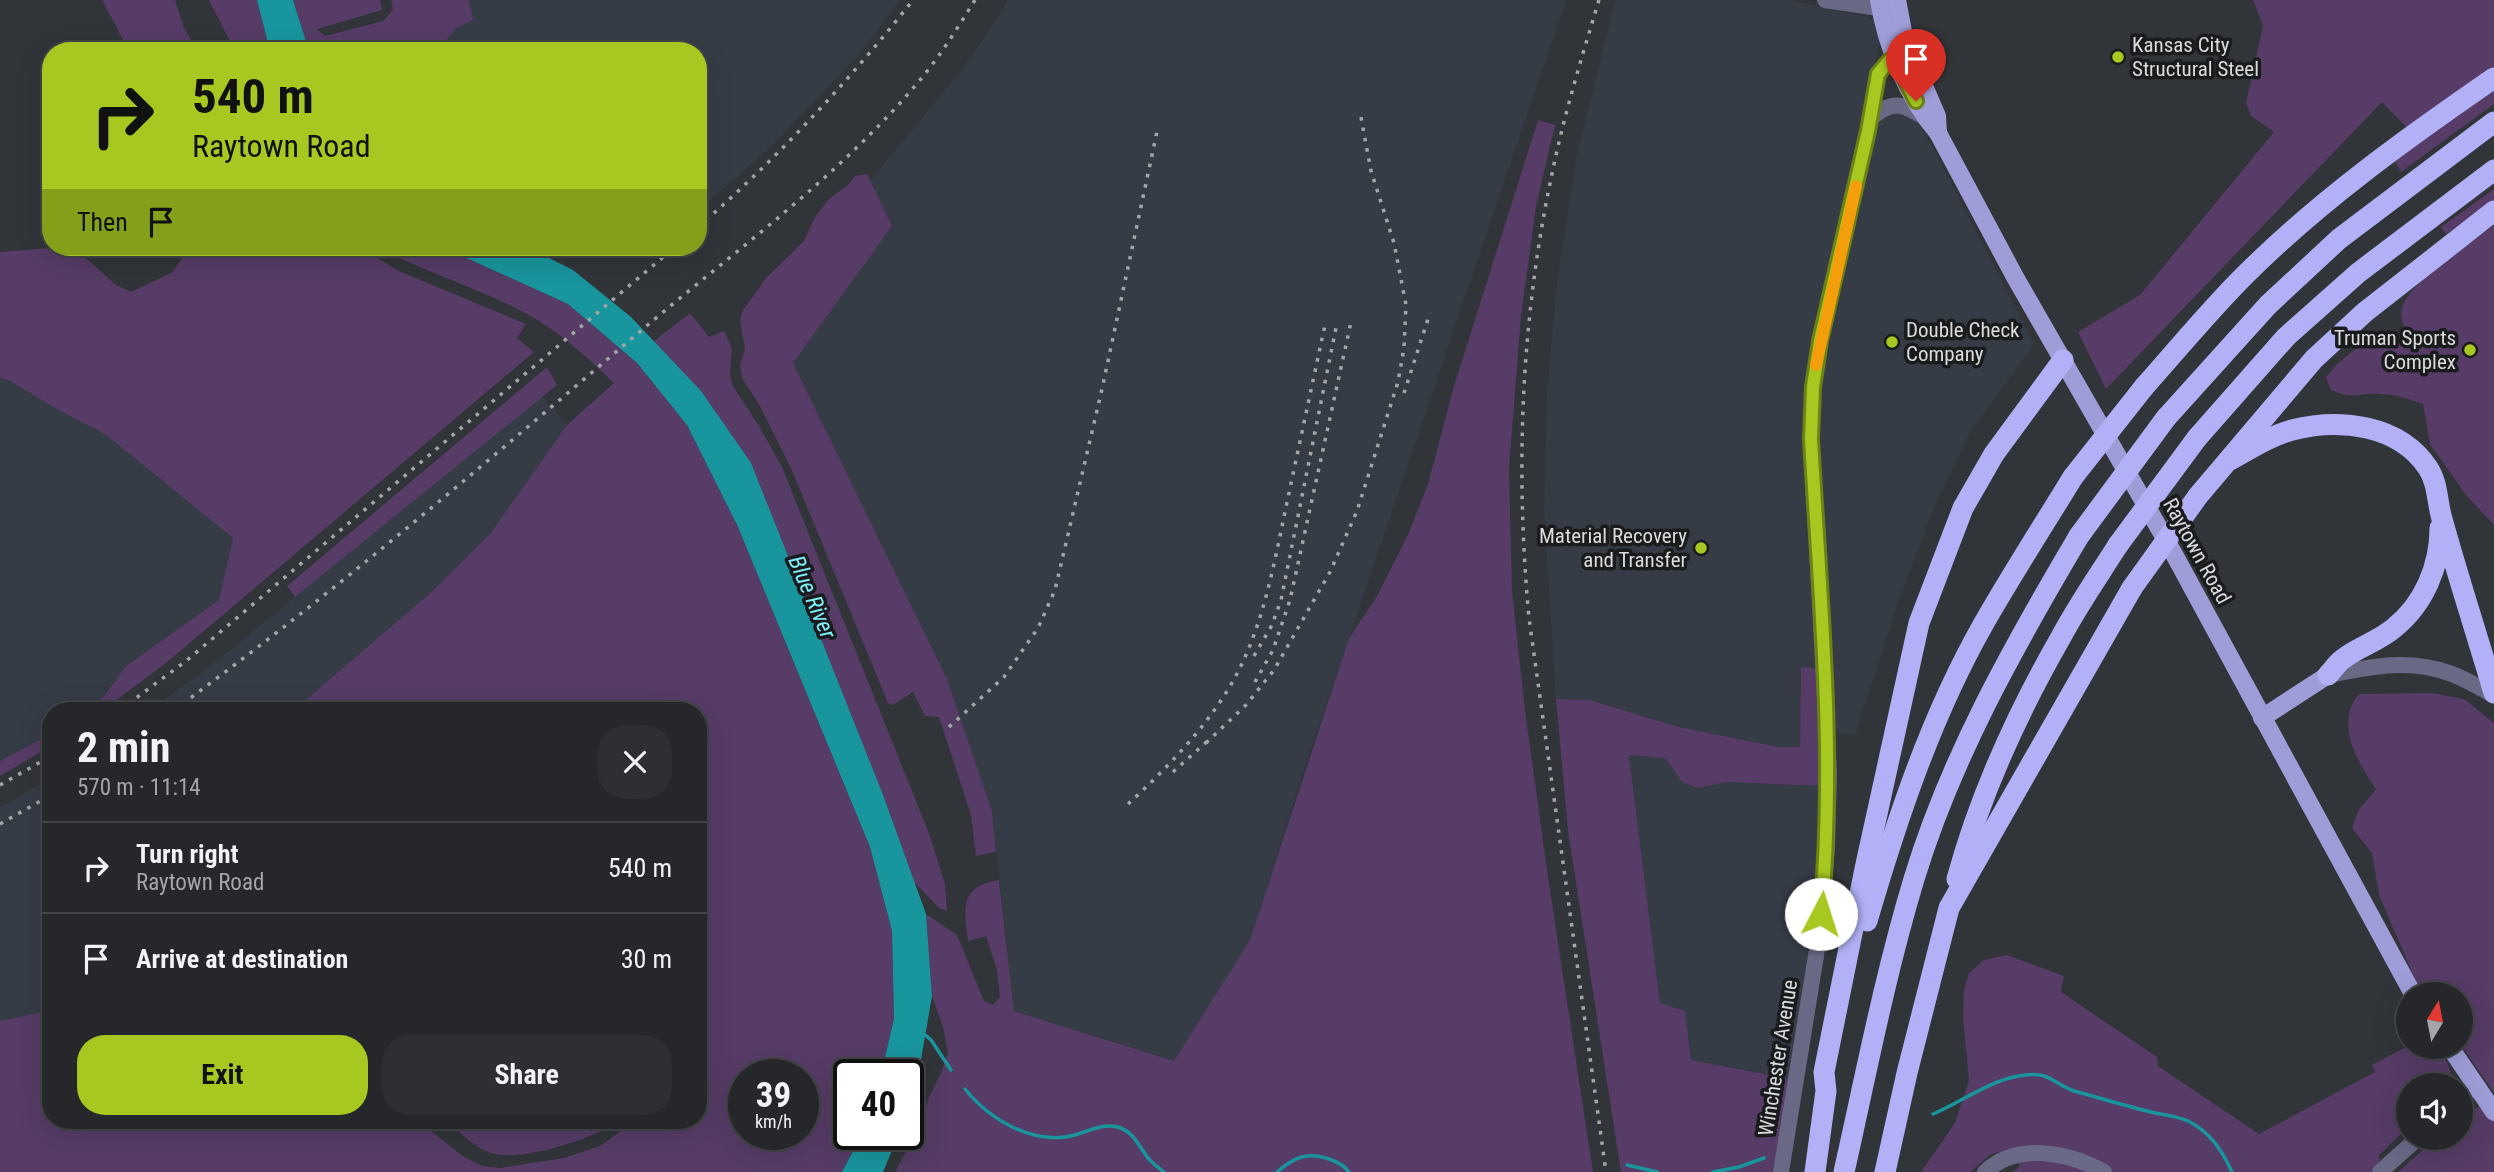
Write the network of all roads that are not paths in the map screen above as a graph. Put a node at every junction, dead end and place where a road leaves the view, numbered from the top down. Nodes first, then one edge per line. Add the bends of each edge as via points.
1 (1825, 0) edge
2 (1880, 4) edge
3 (1898, 6) edge
4 (1902, 55) junction
5 (2494, 78) edge
6 (1924, 117) junction
7 (1871, 118) junction
8 (2494, 122) edge
9 (1938, 133) junction
10 (2494, 170) edge
11 (2494, 211) edge
12 (2063, 360) junction
13 (2230, 460) junction
14 (2441, 516) junction
15 (2328, 675) junction
16 (2494, 694) edge
17 (2262, 718) junction
18 (1949, 908) junction
19 (2406, 982) edge
20 (2458, 1059) edge
21 (2475, 1085) joint
22 (1826, 1091) junction
23 (2494, 1112) edge
24 (2405, 1150) edge
25 (1781, 1172) edge
26 (1815, 1172) edge
27 (1844, 1172) edge
28 (1885, 1172) edge
29 (1985, 1172) edge
30 (2104, 1172) edge
31 (2380, 1172) edge

1 - 2 street
2 - 3 street
2 - 4 main road, Raytown Road via 1888,41
3 - 4 main road, Raytown Road
4 - 6 main road, Raytown Road
4 - 7 street, Winchester Avenue via 1878,74
4 - 9 main road, Raytown Road via 1937,116
5 - 22 highway, bridge via 2400,143 2244,276 2144,387 2073,478 1983,625 1937,720 1894,830 1859,948
6 - 7 street via 1895,105
6 - 9 main road, Raytown Road
7 - 25 street, Winchester Avenue via 1813,387 1811,439 1829,773 1827,848 1819,937
8 - 27 highway, bridge via 2339,239 2269,305 2166,418 2079,536 2022,632 1945,793 1914,877 1885,985
9 - 12 main road, Raytown Road
10 - 18 highway, bridge via 2358,274 2286,337 2197,438 2118,545 2060,637 2011,733 1970,832
11 - 13 highway via 2365,312 2314,359
12 - 17 main road, Raytown Road
12 - 22 highway via 1994,454 1963,508 1919,624 1824,1072
13 - 14 highway via 2291,430 2348,424 2369,428 2411,449 2428,468
13 - 18 highway, bridge via 2198,496 2132,589
14 - 15 highway via 2436,566 2428,587 2395,628 2342,659
14 - 16 highway
15 - 16 street via 2377,666 2419,665 2450,673
15 - 17 main road
17 - 19 main road, Raytown Road
18 - 28 highway
20 - 21 main road
21 - 23 main road
22 - 26 highway
24 - 31 street
29 - 30 street via 2009,1156 2036,1152

